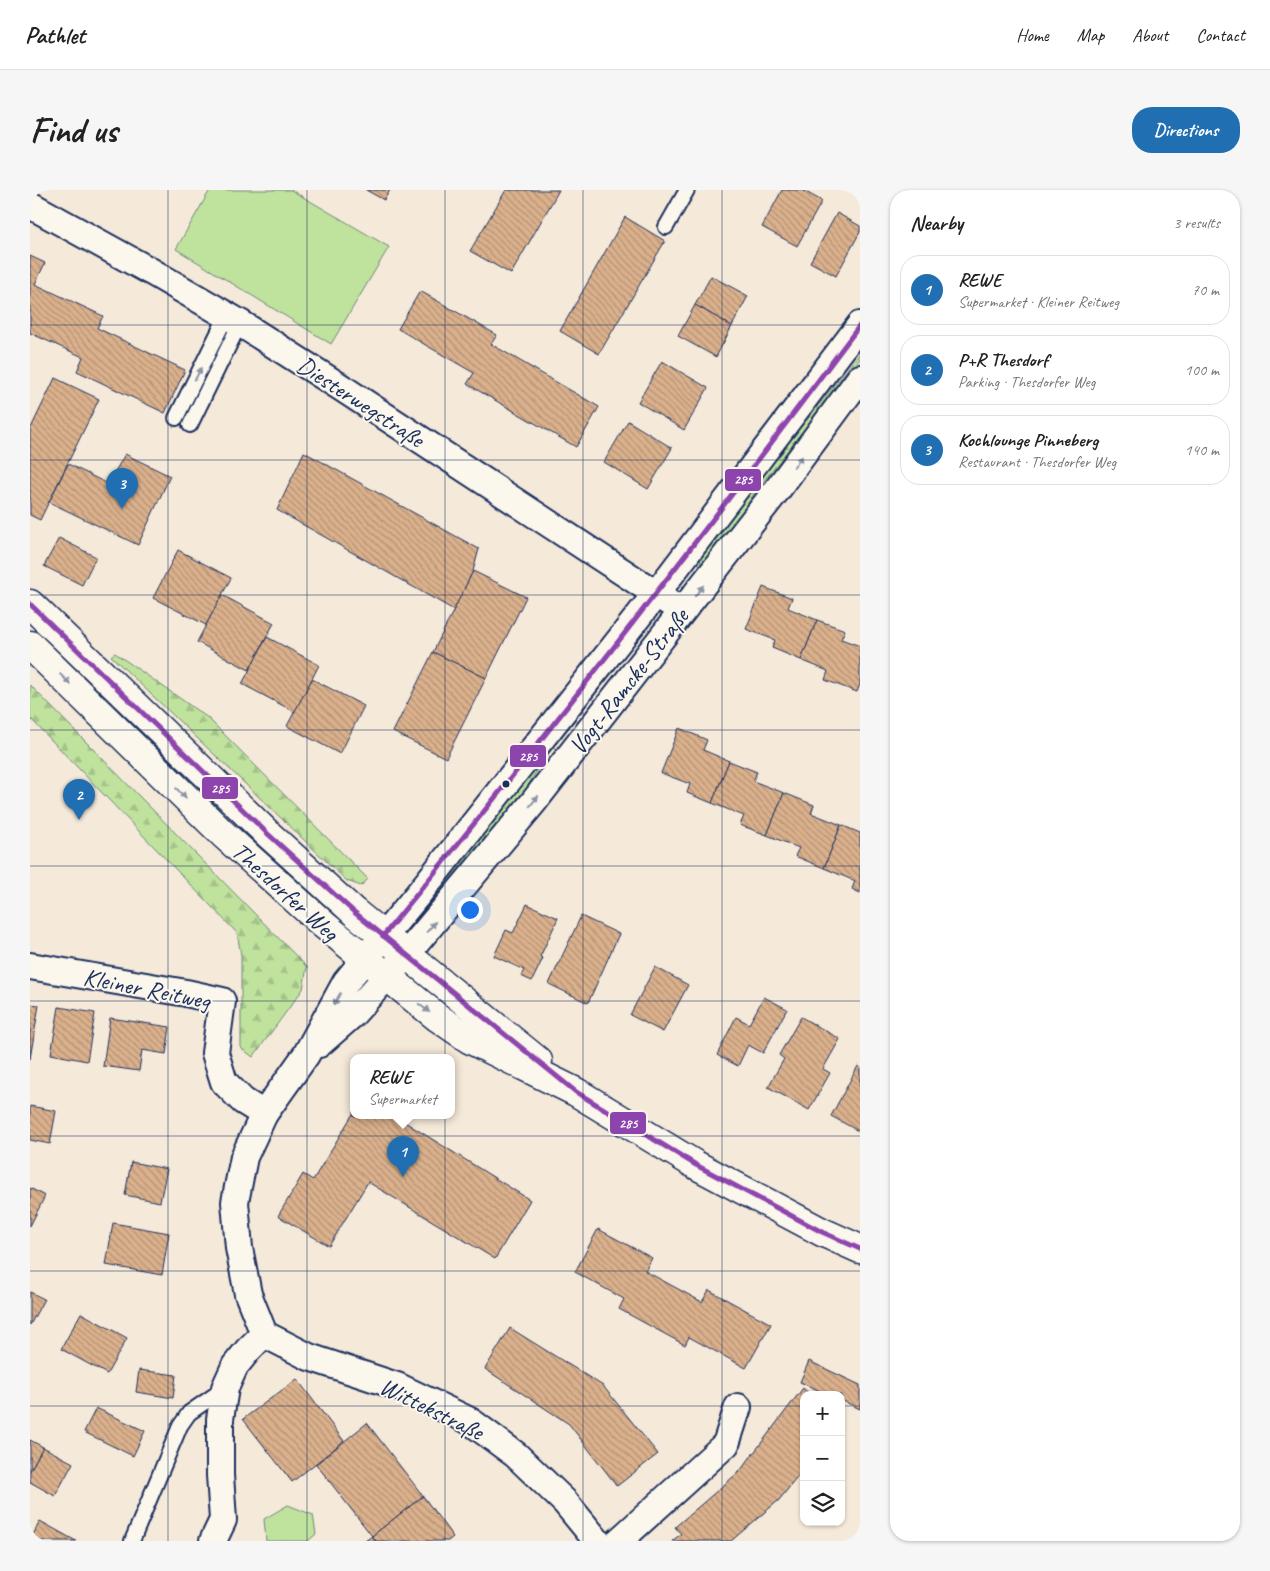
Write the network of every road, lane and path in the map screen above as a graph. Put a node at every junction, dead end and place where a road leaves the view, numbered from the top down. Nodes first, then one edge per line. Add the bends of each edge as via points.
1 (687, 190) edge
2 (30, 205) edge
3 (666, 227) dead end
4 (234, 319) junction
5 (860, 325) edge
6 (860, 378) edge
7 (176, 418) dead end
8 (190, 425) dead end
9 (656, 594) junction
10 (30, 604) edge
11 (683, 612) junction
12 (30, 645) edge
13 (383, 936) junction
14 (406, 955) junction
15 (364, 959) junction
16 (30, 966) edge
17 (387, 976) junction
18 (306, 1055) junction
19 (576, 1092) junction
20 (264, 1114) junction
21 (860, 1249) edge
22 (264, 1334) junction
23 (225, 1388) junction
24 (738, 1407) dead end
25 (132, 1541) edge
26 (213, 1541) edge
27 (597, 1541) edge
28 (618, 1541) edge

1 - 3 lane
2 - 4 street, Diesterwegstraße
7 -> 4 lane
4 - 8 lane
4 - 9 street, Diesterwegstraße
5 - 9 street, Vogt-Ramcke-Straße
11 -> 6 street, Vogt-Ramcke-Straße
9 - 11 street, Diesterwegstraße
9 - 13 street, Vogt-Ramcke-Straße
10 - 13 street, Thesdorfer Weg via 268,834
14 -> 11 street, Vogt-Ramcke-Straße via 532,804
12 -> 15 street, Thesdorfer Weg via 223,834
13 - 14 street, Thesdorfer Weg
13 - 15 street
14 - 17 street, Vogt-Ramcke-Straße
14 - 19 street, Thesdorfer Weg
15 - 17 street, Thesdorfer Weg
15 -> 18 street via 346,982
16 - 20 street, Kleiner Reitweg via 222,1001 215,1053 224,1082 243,1101
17 - 18 street via 352,1015
17 -> 19 street, Thesdorfer Weg via 469,1039
18 - 20 street
19 - 21 street, Thesdorfer Weg via 696,1165
20 - 22 street via 244,1157 235,1202 248,1294
22 - 23 street via 235,1366
22 - 27 street, Wittekstraße via 309,1356 397,1386 470,1421 516,1455 565,1502
23 - 25 lane via 189,1413 180,1426
23 - 26 street via 220,1419 223,1520
24 - 28 street via 726,1444

